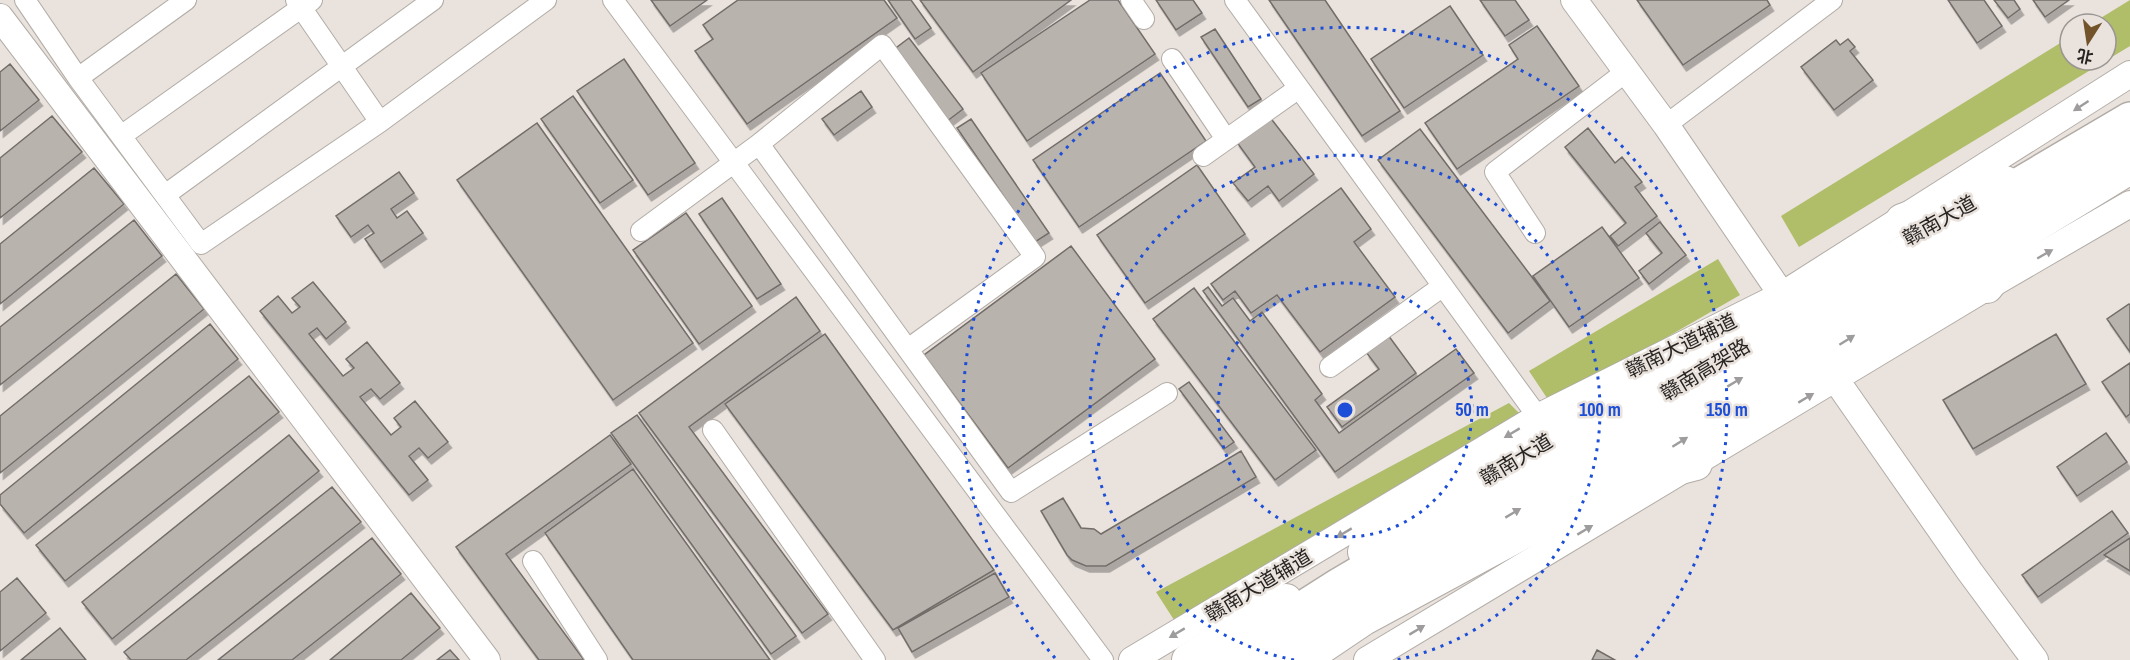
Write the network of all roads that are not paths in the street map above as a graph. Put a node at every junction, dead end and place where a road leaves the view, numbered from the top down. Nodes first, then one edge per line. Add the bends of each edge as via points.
1 (25, 0) edge
2 (186, 0) edge
3 (433, 0) edge
4 (546, 0) edge
5 (612, 0) edge
6 (1131, 0) edge
7 (1235, 0) edge
8 (1574, 0) edge
9 (1832, 0) edge
10 (303, 3) edge
11 (0, 17) edge
12 (1144, 19) dead end
13 (1172, 58) dead end
14 (341, 65) junction
15 (1627, 71) junction
16 (2130, 74) edge
17 (78, 78) junction
18 (1299, 88) junction
19 (2130, 105) edge
20 (2130, 119) edge
21 (380, 122) junction
22 (1666, 124) junction
23 (121, 136) junction
24 (1226, 139) junction
25 (759, 144) junction
26 (2130, 148) edge
27 (1203, 156) dead end
28 (733, 164) junction
29 (2130, 168) edge
30 (2006, 182) junction
31 (165, 195) junction
32 (2130, 204) edge
33 (1902, 220) junction
34 (2037, 224) junction
35 (641, 231) dead end
36 (1535, 233) dead end
37 (1443, 286) junction
38 (1987, 287) junction
39 (1782, 295) junction
40 (908, 349) junction
41 (1652, 359) joint
42 (1330, 367) dead end
43 (1836, 380) junction
44 (1167, 393) dead end
45 (1546, 426) junction
46 (713, 430) dead end
47 (1696, 464) junction
48 (1606, 488) junction
49 (533, 561) dead end
50 (487, 660) edge
51 (597, 660) edge
52 (875, 660) edge
53 (1103, 660) edge
54 (1132, 660) edge
55 (1188, 660) edge
56 (1221, 660) edge
57 (1263, 660) edge
58 (1303, 660) edge
59 (1367, 660) edge
60 (2035, 660) edge

1 - 17 street
2 - 17 street
3 - 14 street
4 - 21 street
5 - 28 street
6 - 12 street
7 - 18 street
8 - 15 street
9 - 22 street
10 - 14 street
10 - 23 street
11 - 50 street
13 - 24 street
14 - 21 street
14 - 31 street
15 - 22 street
15 - 36 street via 1495,172
16 -> 33 street, 赣南大道辅道
17 - 23 street
18 - 24 street
18 - 37 street
19 - 30 main road, 赣南大道
20 - 56 highway, 赣南高架路 via 1339,585
21 - 31 street via 201,244
22 - 39 street
23 - 31 street
24 - 27 street
25 - 28 street
25 - 40 street
25 - 40 street via 882,45 1035,257
57 -> 26 highway, 赣南高架路
28 - 35 street
28 - 53 street
29 - 34 main road
30 - 33 main road
30 - 45 main road, 赣南大道
38 -> 32 street
33 - 39 street, 赣南大道辅道
34 - 38 main road
48 -> 34 main road
37 - 42 street
37 - 45 street
38 - 43 street
39 - 41 street, 赣南大道辅道
40 - 44 street via 1011,492
41 - 45 main road
47 -> 43 street
43 - 60 street
45 -> 54 street, 赣南大道辅道
45 - 55 main road, 赣南大道
46 - 52 street
47 - 48 main road
59 -> 47 street
48 - 58 main road via 1364,619
49 - 51 street

